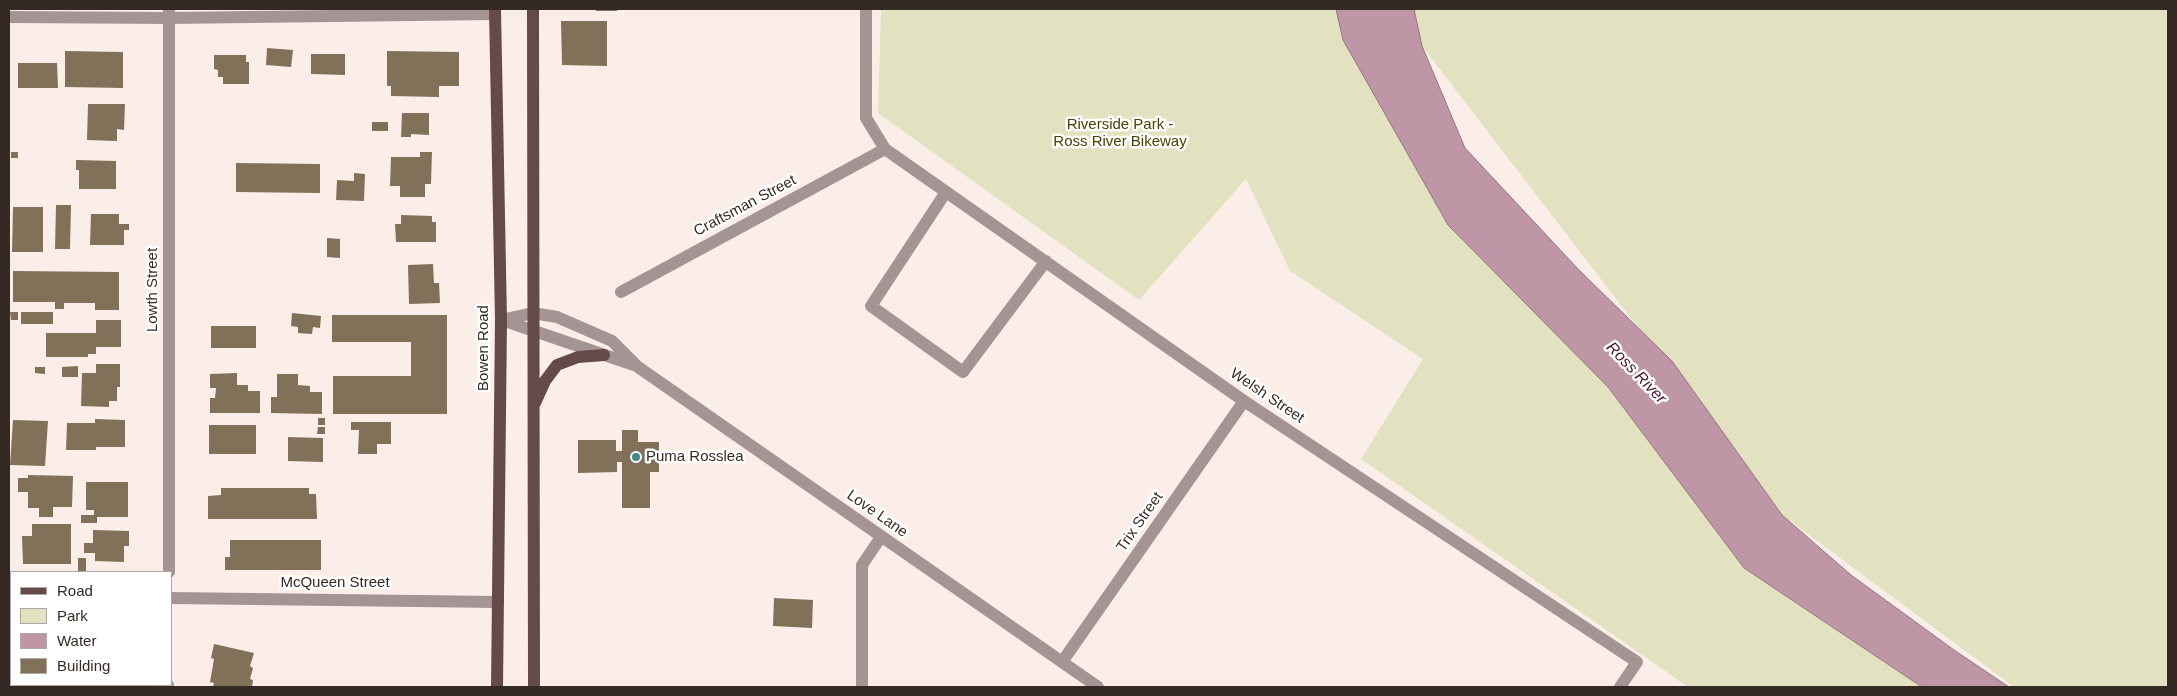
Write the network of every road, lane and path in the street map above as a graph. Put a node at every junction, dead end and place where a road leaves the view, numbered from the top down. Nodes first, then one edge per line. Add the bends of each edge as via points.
1 (533, 9) edge
2 (866, 9) edge
3 (495, 11) edge
4 (169, 14) edge
5 (9, 17) edge
6 (885, 149) junction
7 (946, 192) junction
8 (1046, 261) junction
9 (620, 292) dead end
10 (533, 313) junction
11 (501, 320) junction
12 (533, 332) junction
13 (604, 355) junction
14 (638, 367) junction
15 (1244, 400) junction
16 (533, 407) junction
17 (881, 537) junction
18 (169, 571) edge
19 (172, 598) edge
20 (498, 602) junction
21 (1062, 662) junction
22 (497, 687) edge
23 (534, 687) edge
24 (862, 687) edge
25 (1098, 687) edge
26 (1620, 687) edge

1 - 10 main road
2 - 6 street via 866,118
3 - 4 street
3 - 11 main road, Bowen Road
4 - 5 street
4 - 18 street, Lowth Street
6 - 7 street, Welsh Street
6 - 9 street, Craftsman Street
7 - 8 street, Welsh Street
7 - 8 street via 871,306 963,372
8 - 15 street, Welsh Street
10 - 11 street, Love Lane
10 - 12 main road
10 - 14 street, Love Lane via 557,317 612,341
11 - 12 street, Love Lane
11 - 20 main road, Bowen Road
12 - 13 street, Love Lane
12 - 16 main road
13 - 14 street, Love Lane
13 - 16 main road via 578,358 557,366 545,381
14 - 17 street, Love Lane
15 - 21 street, Trix Street
15 - 26 street, Welsh Street via 1637,662
16 - 23 main road
17 - 21 street, Love Lane
17 - 24 street via 862,565
19 - 20 street, McQueen Street
20 - 22 main road, Bowen Road
21 - 25 street, Love Lane

